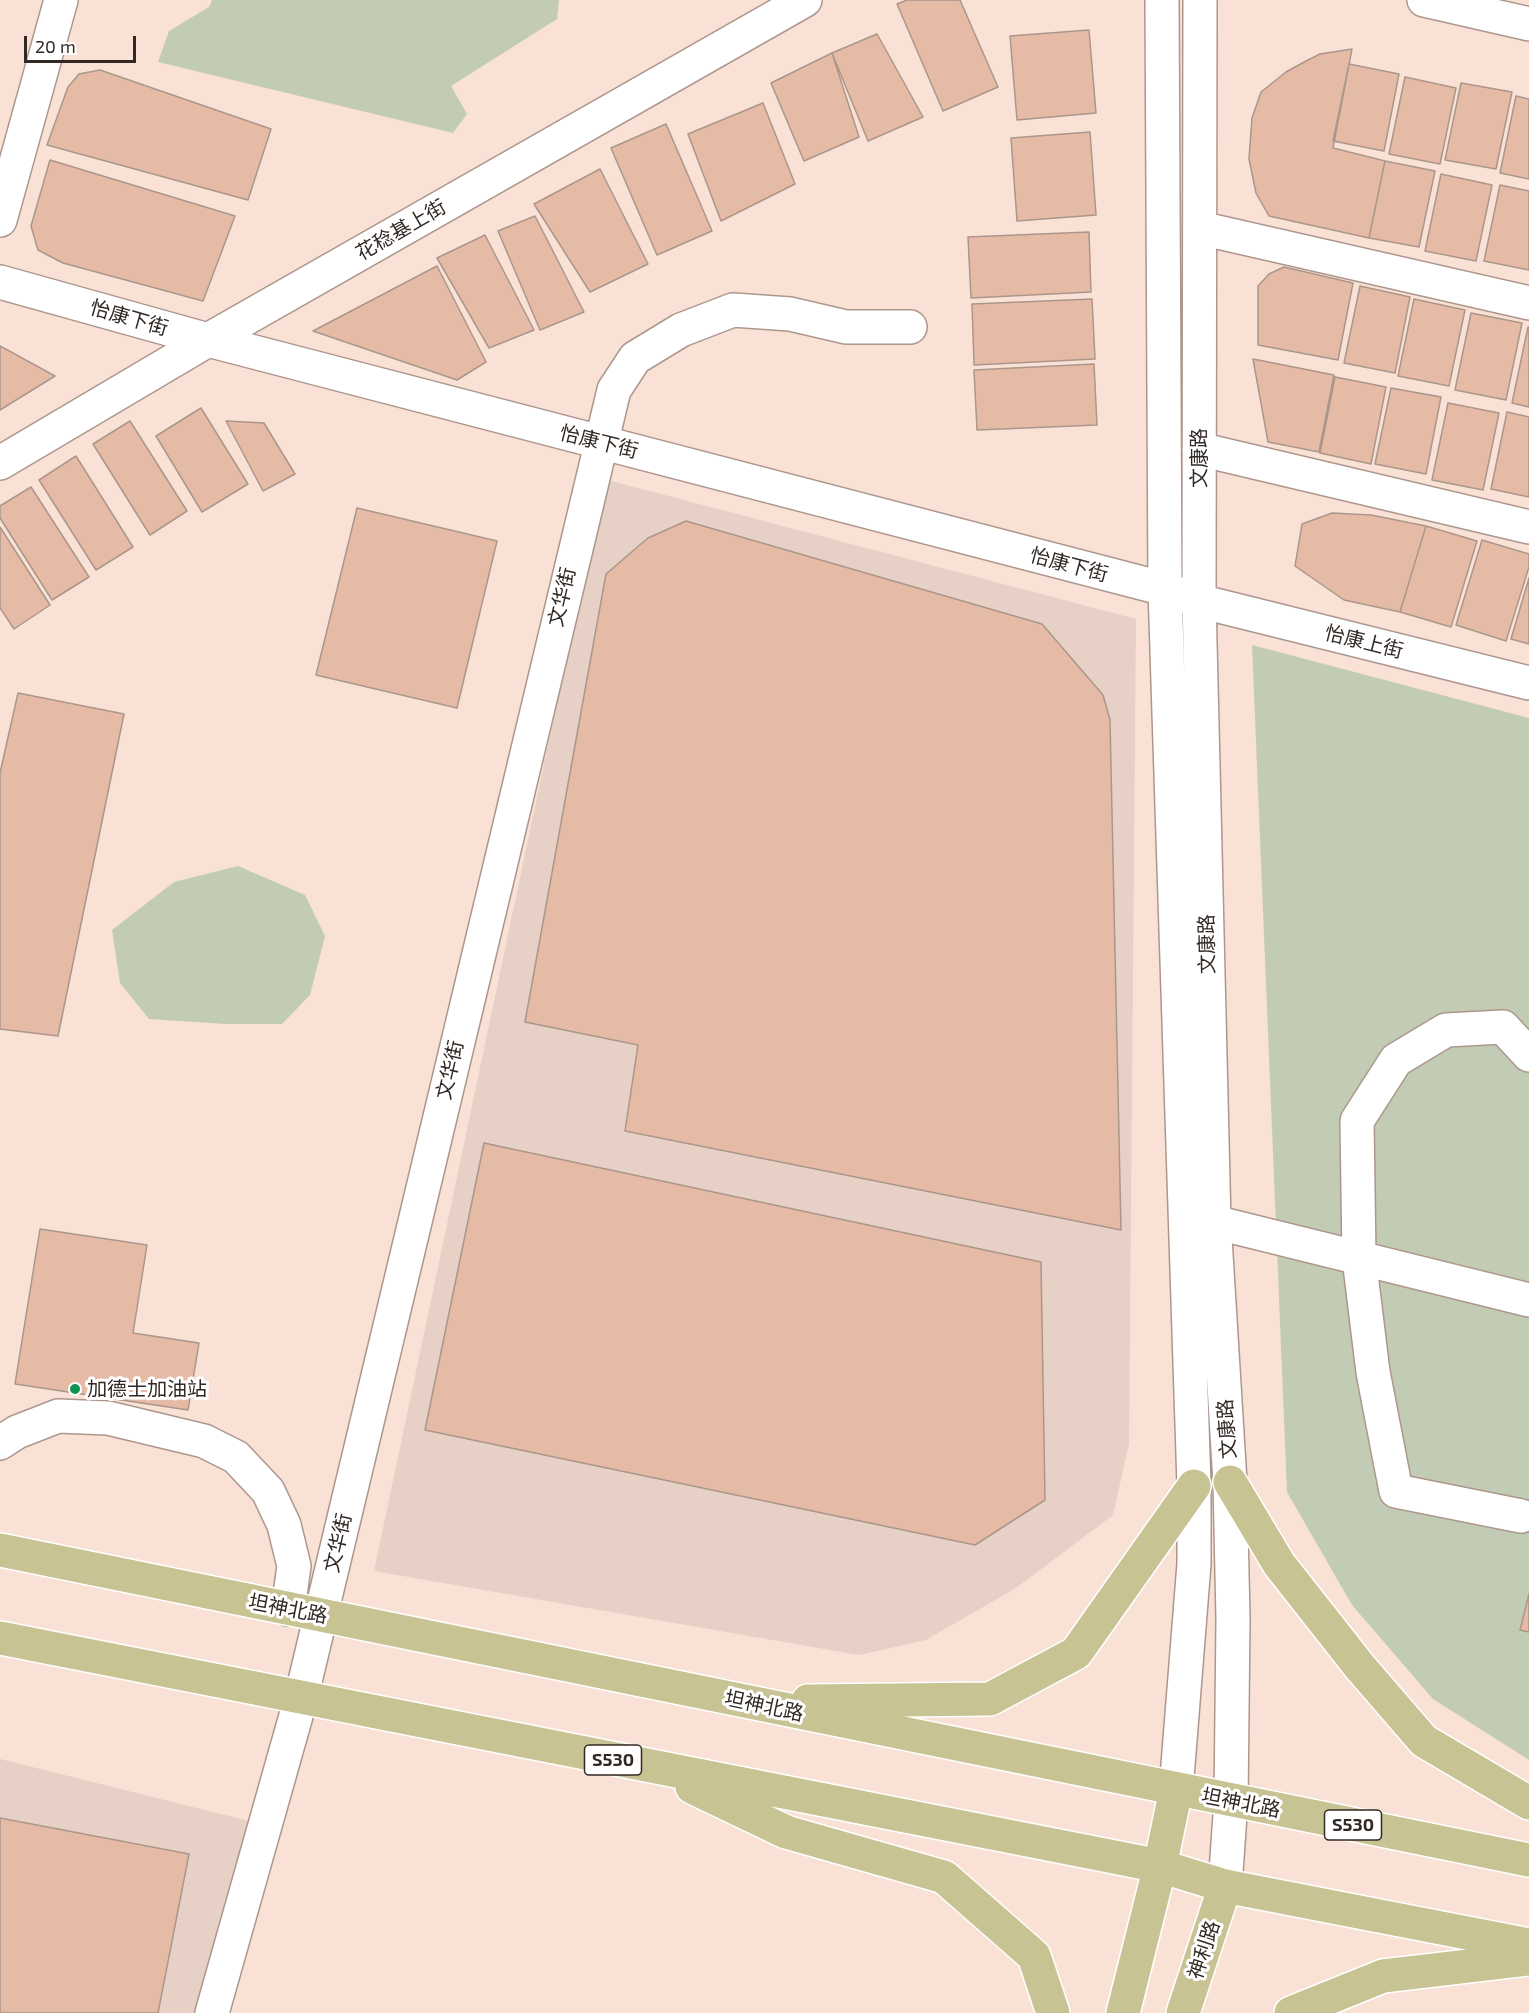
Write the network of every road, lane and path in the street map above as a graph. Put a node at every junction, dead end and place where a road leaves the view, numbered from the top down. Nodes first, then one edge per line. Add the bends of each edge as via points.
1 (61, 0) edge
2 (804, 0) edge
3 (1162, 0) edge
4 (1200, 0) edge
5 (1424, 0) edge
6 (1529, 24) edge
7 (0, 219) edge
8 (1200, 228) junction
9 (0, 282) edge
10 (1529, 303) edge
11 (910, 327) dead end
12 (208, 340) junction
13 (599, 442) junction
14 (1199, 449) junction
15 (0, 463) edge
16 (1529, 527) edge
17 (1165, 590) junction
18 (1198, 601) junction
19 (1529, 683) edge
20 (1529, 1054) edge
21 (1214, 1222) junction
22 (1359, 1258) junction
23 (1529, 1299) edge
24 (0, 1443) edge
25 (1230, 1482) junction
26 (1194, 1486) junction
27 (1521, 1516) dead end
28 (0, 1550) edge
29 (288, 1609) junction
30 (321, 1615) junction
31 (0, 1638) edge
32 (302, 1698) junction
33 (742, 1702) junction
34 (652, 1767) junction
35 (1176, 1790) junction
36 (1231, 1801) junction
37 (1529, 1803) edge
38 (1529, 1860) edge
39 (1160, 1866) junction
40 (1225, 1886) junction
41 (1529, 1946) edge
42 (1529, 1959) edge
43 (212, 2013) edge
44 (1053, 2013) edge
45 (1123, 2013) edge
46 (1183, 2013) edge
47 (1291, 2013) edge

1 - 7 street
2 - 12 street, 花稔基上街
3 - 17 street
4 - 8 street, 文康路
5 - 6 street
8 - 10 street
8 - 14 street, 文康路
9 - 12 street, 怡康下街
11 - 13 street, 文华街 via 846,327 790,315 733,310 681,330 635,358 614,390
12 - 13 street, 怡康下街
12 - 15 street, 花稔基上街
13 - 17 street, 怡康下街
13 - 30 street, 文华街
14 - 16 street
14 - 18 street, 文康路
17 - 18 street, 怡康下街
17 - 26 street
18 - 19 street, 怡康上街
18 - 21 street, 文康路
20 - 22 street via 1503,1027 1446,1030 1396,1060 1357,1121
21 - 22 street
21 - 25 street, 文康路
22 - 23 street
22 - 27 street via 1373,1372 1396,1491
24 - 29 street via 58,1416 108,1418 204,1441 236,1457 268,1491 284,1525 294,1566
25 - 36 street, 文康路
25 - 37 main road via 1279,1564 1424,1741
26 - 33 main road via 1076,1653 990,1699
26 - 35 street via 1194,1564
28 - 29 main road, 坦神北路 / S530
29 - 30 main road, 坦神北路 / S530
30 - 32 street, 文华街
30 - 33 main road, 坦神北路 / S530
31 - 32 main road, S530
32 - 34 main road, S530
32 - 43 street, 文华街
33 - 35 main road, 坦神北路 / S530
34 - 39 main road, S530
34 - 44 main road via 786,1832 944,1877 1034,1956
35 - 36 main road, 坦神北路 / S530
35 - 39 main road
36 - 38 main road, 坦神北路 / S530
36 - 40 street, 文康路
39 - 40 main road, S530
39 - 45 main road
40 - 41 main road, S530
40 - 46 main road, 神利路
42 - 47 main road via 1383,1976

